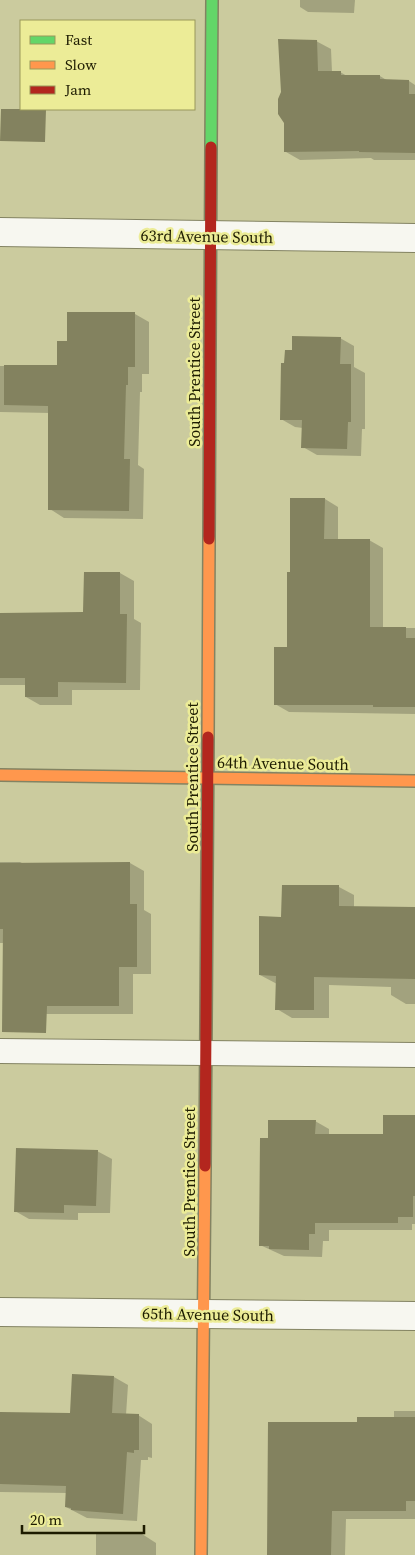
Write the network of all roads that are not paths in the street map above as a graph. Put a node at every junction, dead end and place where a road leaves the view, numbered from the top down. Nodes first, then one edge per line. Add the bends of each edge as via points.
1 (212, 0) edge
2 (0, 232) edge
3 (211, 236) junction
4 (415, 238) edge
5 (0, 775) edge
6 (208, 778) junction
7 (415, 781) edge
8 (0, 1051) edge
9 (206, 1054) junction
10 (415, 1055) edge
11 (0, 1312) edge
12 (204, 1314) junction
13 (415, 1316) edge
14 (201, 1555) edge

1 - 3 street, South Prentice Street
2 - 3 street, 63rd Avenue South
3 - 4 street, 63rd Avenue South
3 - 6 street, South Prentice Street
5 - 6 street, 64th Avenue South
6 - 7 street, 64th Avenue South
6 - 9 street, South Prentice Street
8 - 9 lane
9 - 10 lane
9 - 12 street, South Prentice Street
11 - 12 street, 65th Avenue South
12 - 13 street, 65th Avenue South
12 - 14 street, South Prentice Street

